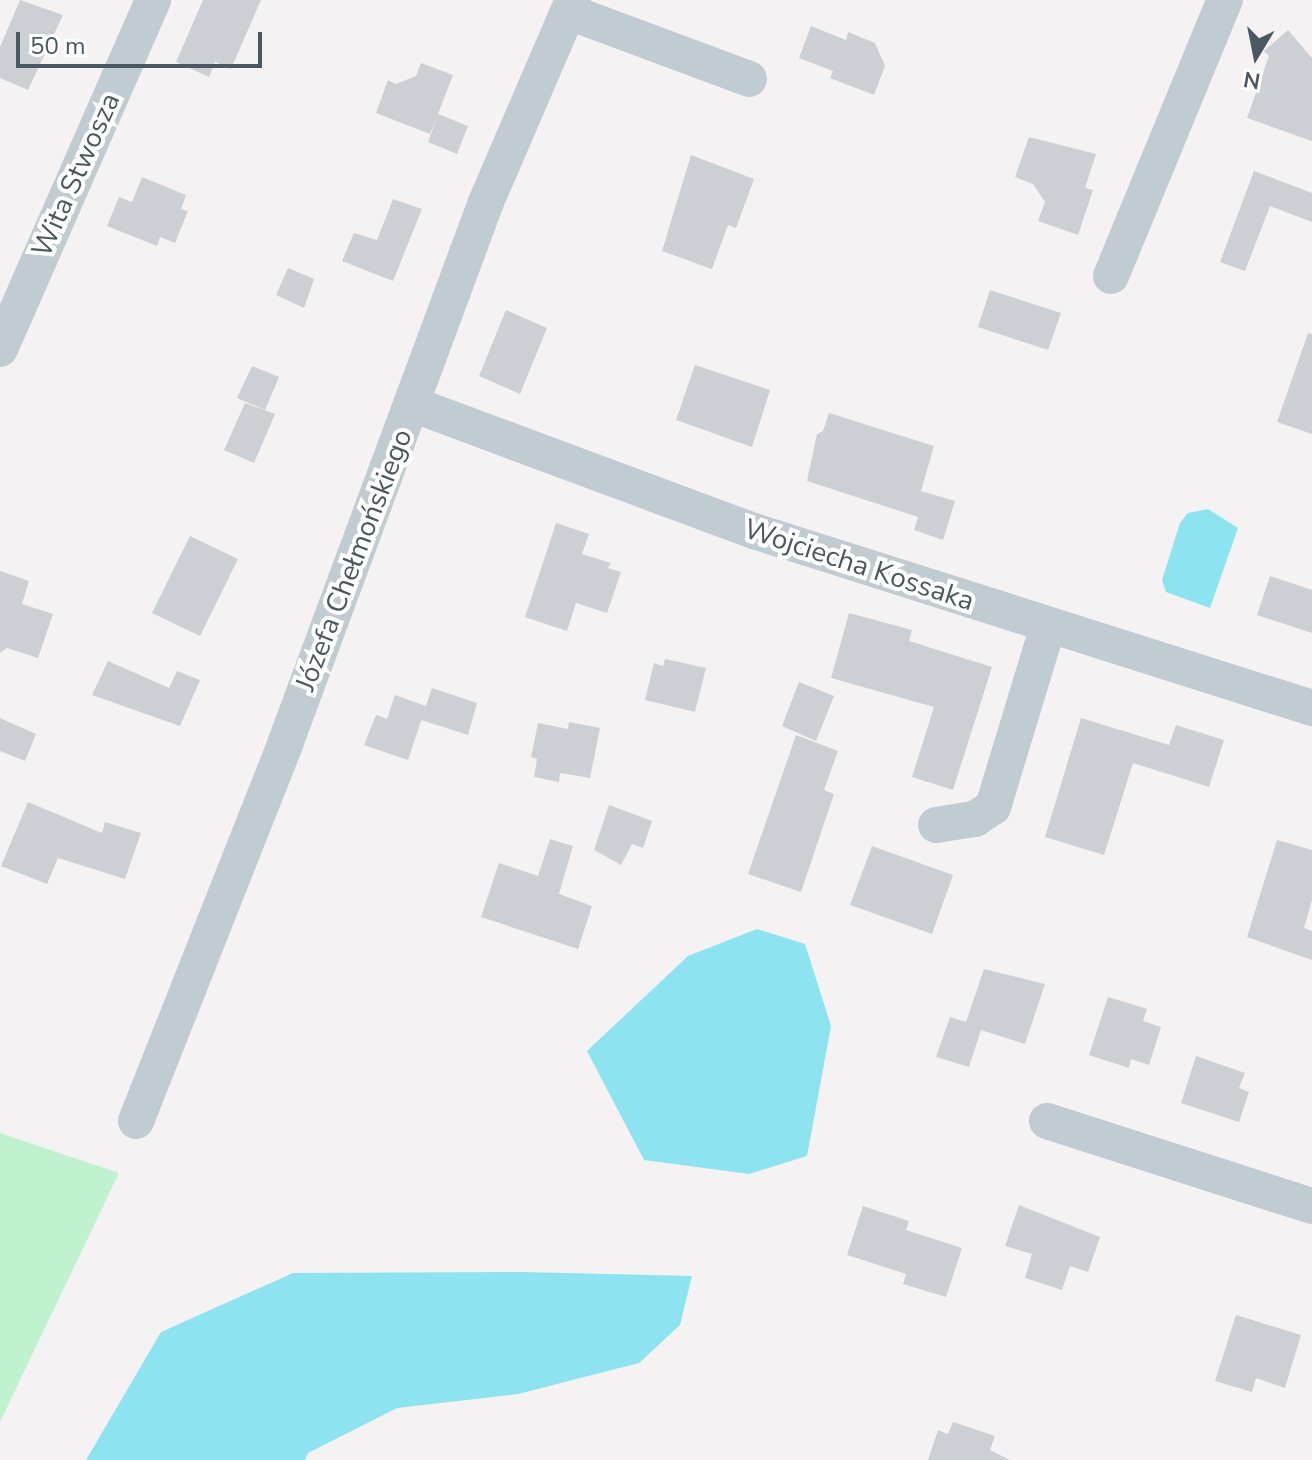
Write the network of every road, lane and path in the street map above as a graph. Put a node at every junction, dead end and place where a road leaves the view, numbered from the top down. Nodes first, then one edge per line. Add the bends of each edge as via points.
1 (153, 0) edge
2 (1225, 0) edge
3 (571, 6) edge
4 (749, 79) dead end
5 (1111, 276) dead end
6 (0, 349) edge
7 (412, 404) junction
8 (1048, 626) junction
9 (1312, 708) edge
10 (936, 825) dead end
11 (136, 1121) dead end
12 (1047, 1121) dead end
13 (1312, 1206) edge

1 - 6 street, Wita Stwosza
2 - 5 street
3 - 4 street
3 - 7 street, Józefa Chełmońskiego via 486,202
7 - 8 street, Wojciecha Kossaka via 754,531
7 - 11 street, Józefa Chełmońskiego
8 - 9 street, Wojciecha Kossaka
8 - 10 street via 993,807 975,819
12 - 13 street

